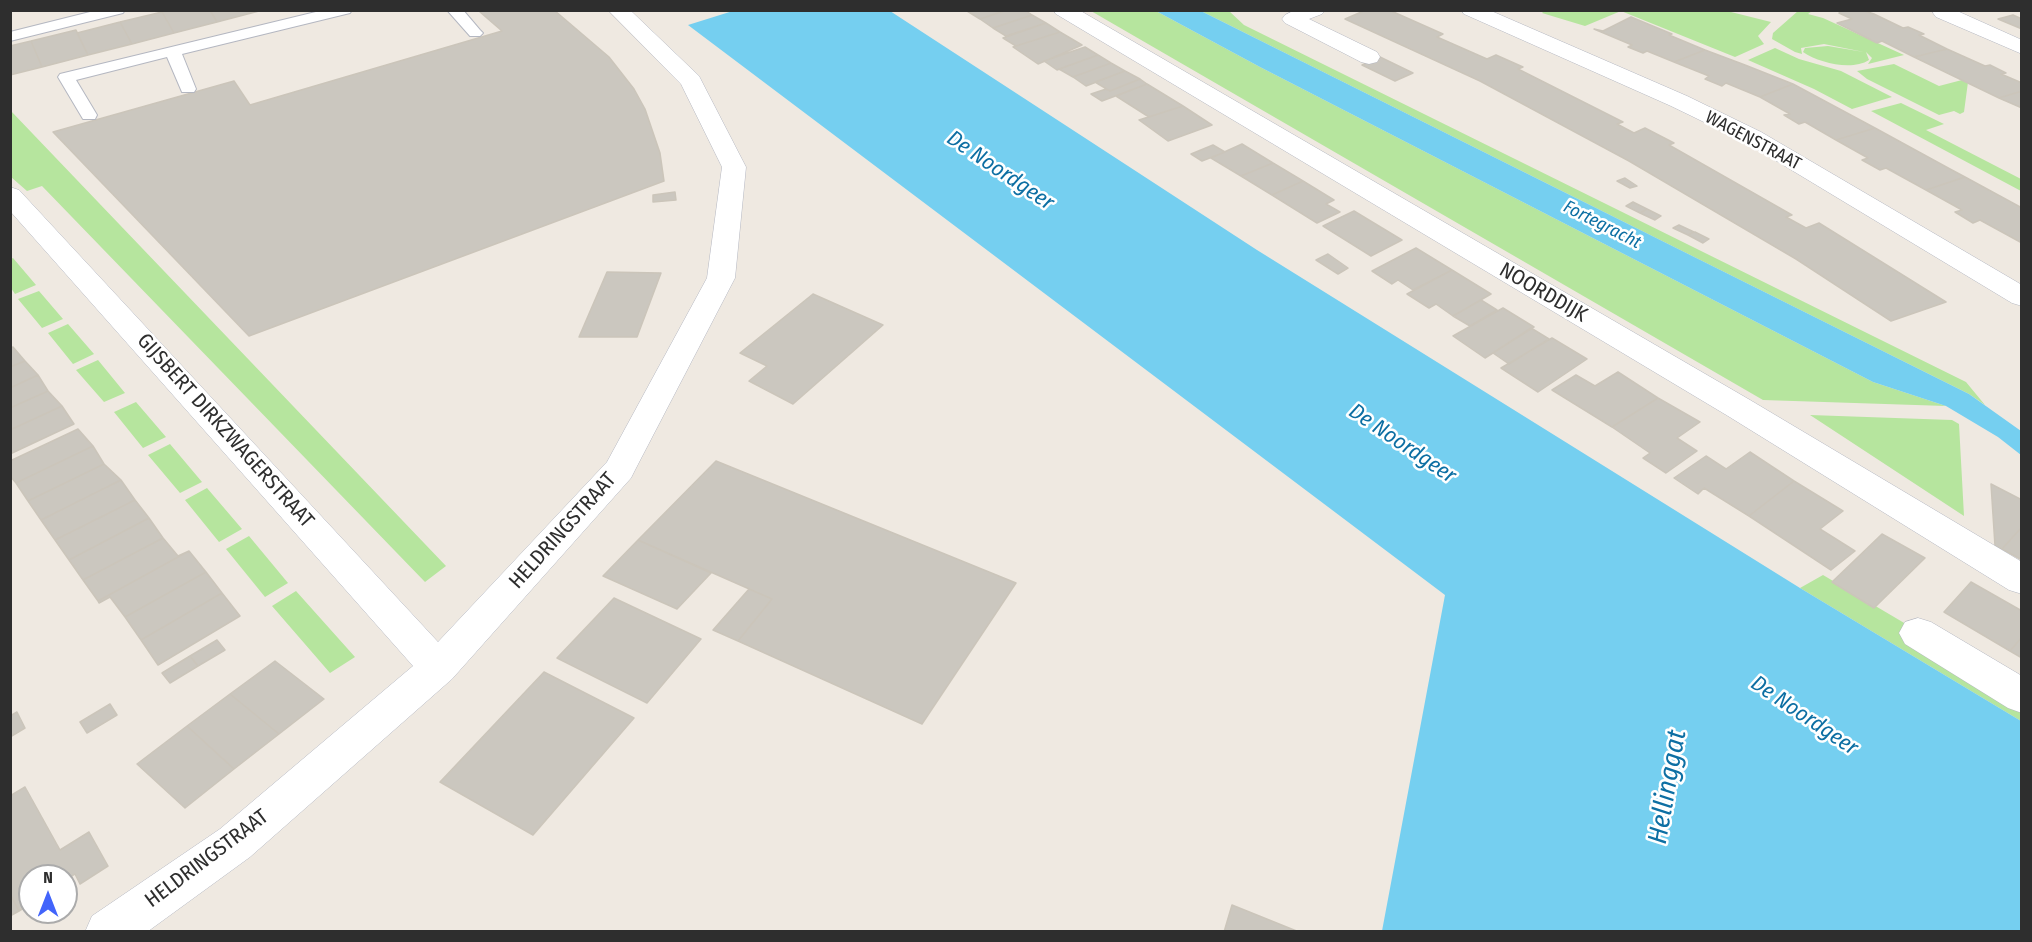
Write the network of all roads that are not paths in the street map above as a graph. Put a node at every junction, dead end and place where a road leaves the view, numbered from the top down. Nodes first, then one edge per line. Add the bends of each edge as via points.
1 (118, 10) edge
2 (345, 10) edge
3 (454, 10) edge
4 (618, 10) edge
5 (1063, 10) edge
6 (1315, 10) edge
7 (1472, 10) edge
8 (1944, 12) edge
9 (475, 33) dead end
10 (10, 37) edge
11 (2022, 48) edge
12 (173, 52) junction
13 (1369, 57) dead end
14 (188, 89) dead end
15 (89, 115) dead end
16 (10, 195) edge
17 (2022, 297) edge
18 (2022, 580) edge
19 (1918, 633) dead end
20 (438, 668) junction
21 (2022, 696) edge
22 (108, 932) edge

1 - 10 lane via 33,26
2 - 12 lane
3 - 9 lane
4 - 20 street, HELDRINGSTRAAT via 691,81 734,167 721,278 620,470
5 - 18 street, NOORDDIJK via 1739,408
6 - 13 street via 1292,19
7 - 17 street, WAGENSTRAAT via 1753,138
8 - 11 street
12 - 14 lane
12 - 15 lane via 66,77
16 - 20 street, GIJSBERT DIRKZWAGERSTRAAT
19 - 21 street
20 - 22 street, HELDRINGSTRAAT via 235,843

